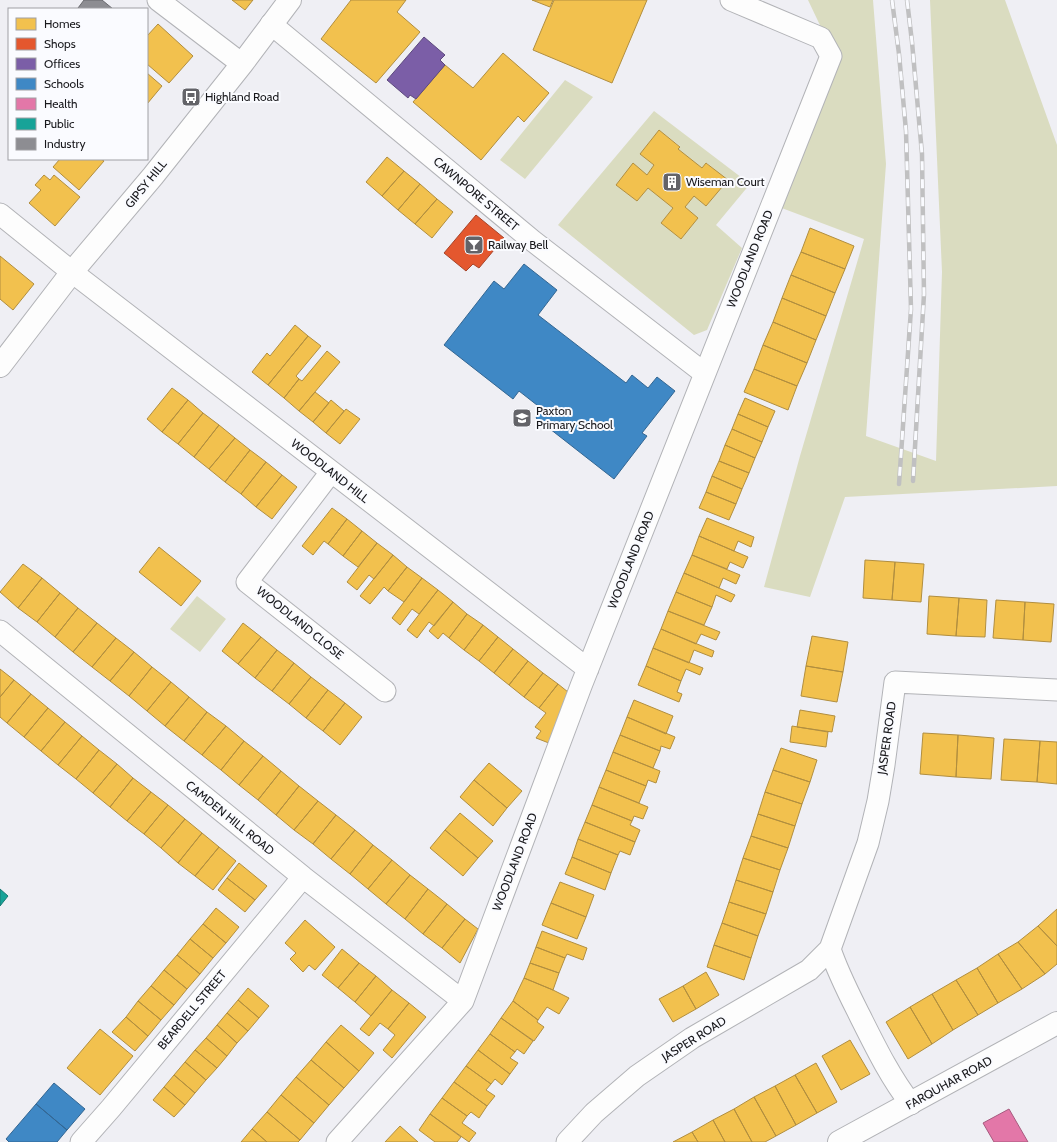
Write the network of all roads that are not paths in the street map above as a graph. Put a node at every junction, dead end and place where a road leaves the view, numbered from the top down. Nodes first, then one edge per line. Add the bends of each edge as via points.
1 (158, 0) edge
2 (290, 0) edge
3 (731, 0) edge
4 (271, 24) junction
5 (242, 64) junction
6 (0, 214) edge
7 (72, 272) junction
8 (0, 366) edge
9 (704, 373) junction
10 (331, 472) junction
11 (0, 631) edge
12 (588, 669) junction
13 (1057, 690) edge
14 (385, 691) dead end
15 (302, 877) junction
16 (830, 949) junction
17 (462, 1001) junction
18 (1056, 1026) edge
19 (911, 1104) junction
20 (81, 1142) edge
21 (337, 1142) edge
22 (567, 1142) edge
23 (839, 1142) edge

1 - 5 street
2 - 4 street, GIPSY HILL
3 - 9 street, WOODLAND ROAD via 821,38 831,56
4 - 5 street, GIPSY HILL
4 - 9 street, CAWNPORE STREET via 533,241
5 - 7 street, GIPSY HILL
6 - 7 street
7 - 8 street, GIPSY HILL
7 - 10 street, WOODLAND HILL
9 - 12 street, WOODLAND ROAD
10 - 12 street, WOODLAND HILL
10 - 14 street, WOODLAND CLOSE via 248,582
11 - 15 street, CAMDEN HILL ROAD
12 - 17 street, WOODLAND ROAD
13 - 16 street, JASPER ROAD via 895,682 878,801 869,836
15 - 17 street, CAMDEN HILL ROAD
15 - 20 street, BEARDELL STREET
16 - 19 street via 836,967 872,1041 899,1089
16 - 22 street, JASPER ROAD via 809,970 692,1038 638,1076 594,1113
17 - 21 street, WOODLAND ROAD
18 - 19 street, FARQUHAR ROAD
19 - 23 street, FARQUHAR ROAD

